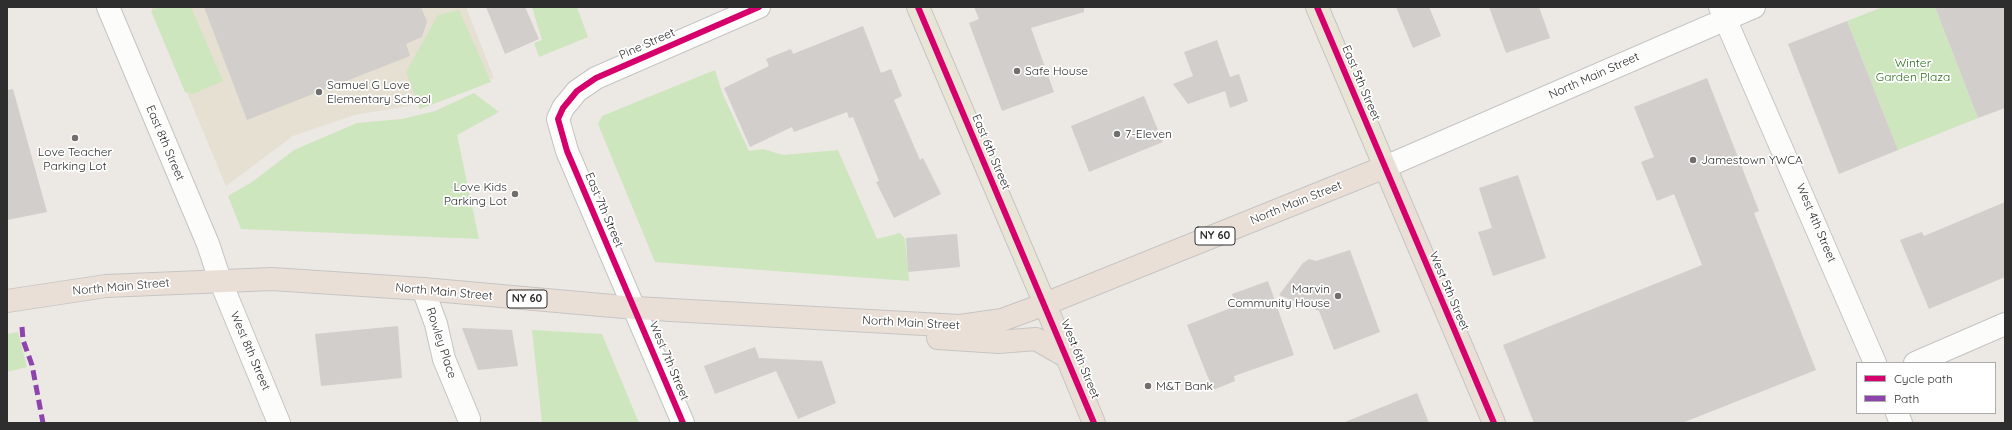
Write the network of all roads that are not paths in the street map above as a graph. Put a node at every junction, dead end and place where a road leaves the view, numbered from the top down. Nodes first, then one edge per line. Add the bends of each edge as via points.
1 (108, 7) edge
2 (759, 7) edge
3 (918, 7) edge
4 (1317, 7) edge
5 (1754, 7) edge
6 (1722, 13) edge
7 (558, 119) joint
8 (1385, 167) junction
9 (220, 280) junction
10 (423, 290) junction
11 (7, 301) edge
12 (1045, 304) junction
13 (635, 308) junction
14 (912, 323) junction
15 (2005, 324) edge
16 (1067, 357) junction
17 (1875, 362) edge
18 (1917, 362) edge
19 (1896, 414) edge
20 (469, 419) dead end
21 (279, 423) edge
22 (683, 423) edge
23 (1094, 423) edge
24 (1494, 423) edge
25 (1901, 423) edge

1 - 9 street, East 8th Street via 208,244
2 - 7 street, Pine Street via 596,78 577,91 563,108
3 - 12 main road, East 6th Street
4 - 8 main road, East 5th Street
5 - 6 street, North Main Street
6 - 8 street, North Main Street
6 - 17 street, West 4th Street
7 - 13 street, East 7th Street via 567,151
8 - 12 highway, North Main Street / NY 60
8 - 24 highway, West 5th Street
9 - 10 highway, North Main Street / NY 60 via 272,279
9 - 11 highway, North Main Street / NY 60 via 106,286
9 - 21 street, West 8th Street
10 - 13 highway, North Main Street / NY 60
10 - 20 street, Rowley Place via 436,324 444,359
12 - 14 highway, North Main Street / NY 60 via 1002,320 960,326
12 - 16 highway, West 6th Street
13 - 14 highway, North Main Street / NY 60
13 - 22 street, West 7th Street
14 - 16 highway via 916,337 999,342 1036,339
15 - 18 street
16 - 23 highway, West 6th Street
19 - 25 street

